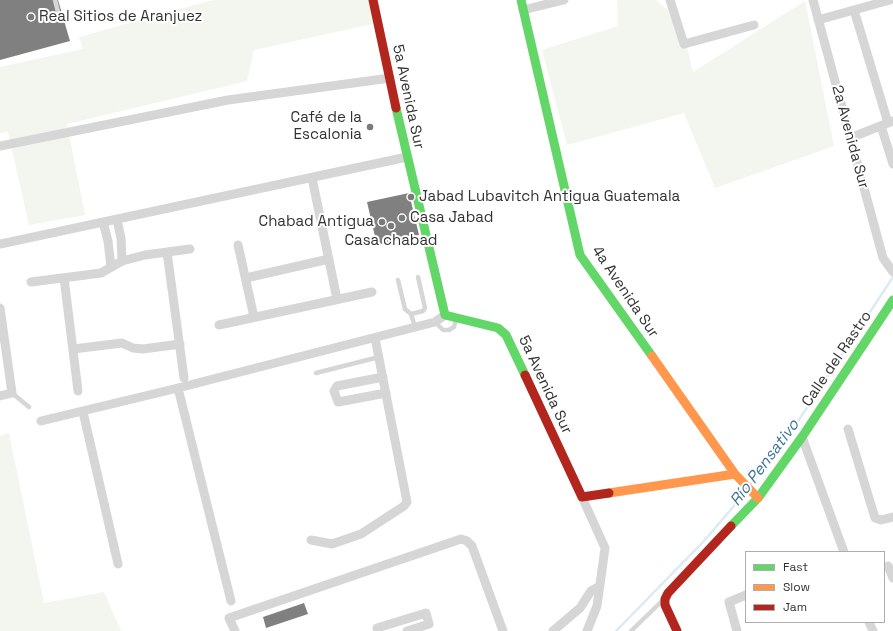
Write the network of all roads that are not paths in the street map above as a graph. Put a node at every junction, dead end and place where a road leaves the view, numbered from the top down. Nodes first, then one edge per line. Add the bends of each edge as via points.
1 (55, 0) edge
2 (373, 0) edge
3 (521, 0) edge
4 (564, 0) edge
5 (670, 0) edge
6 (813, 0) edge
7 (890, 0) edge
8 (523, 10) junction
9 (854, 10) junction
10 (60, 20) dead end
11 (818, 20) junction
12 (754, 25) dead end
13 (390, 78) junction
14 (887, 123) edge
15 (850, 138) junction
16 (0, 146) edge
17 (407, 157) junction
18 (893, 164) edge
19 (312, 178) junction
20 (117, 220) junction
21 (103, 222) junction
22 (0, 244) edge
23 (238, 246) dead end
24 (190, 249) dead end
25 (167, 252) junction
26 (329, 259) junction
27 (122, 261) junction
28 (111, 267) junction
29 (893, 271) edge
30 (418, 277) dead end
31 (64, 278) junction
32 (246, 278) junction
33 (398, 280) dead end
34 (31, 282) dead end
35 (372, 292) dead end
36 (337, 299) junction
37 (893, 300) edge
38 (0, 308) edge
39 (411, 314) junction
40 (445, 315) junction
41 (254, 317) junction
42 (457, 318) junction
43 (1, 322) edge
44 (435, 322) junction
45 (219, 325) dead end
46 (415, 327) junction
47 (375, 338) junction
48 (180, 344) junction
49 (73, 349) junction
50 (379, 357) junction
51 (316, 373) dead end
52 (383, 377) junction
53 (184, 378) dead end
54 (178, 388) junction
55 (78, 391) dead end
56 (12, 393) junction
57 (386, 393) junction
58 (0, 396) edge
59 (28, 407) dead end
60 (83, 412) junction
61 (41, 421) dead end
62 (848, 429) dead end
63 (802, 436) junction
64 (732, 471) junction
65 (756, 495) junction
66 (582, 497) junction
67 (893, 516) edge
68 (311, 540) dead end
69 (844, 551) edge
70 (118, 564) dead end
71 (888, 566) dead end
72 (893, 578) edge
73 (600, 586) junction
74 (745, 595) edge
75 (665, 599) junction
76 (231, 601) dead end
77 (379, 630) edge
78 (233, 631) edge
79 (407, 631) edge
80 (503, 631) edge
81 (553, 631) edge
82 (587, 631) edge
83 (631, 631) edge
84 (677, 631) edge
85 (737, 631) edge

1 - 10 lane
2 - 13 street, 5a Avenida Sur
3 - 8 street, 4a Avenida Sur
4 - 8 street
5 - 12 street via 684,44
6 - 11 street, 2a Avenida Sur
7 - 9 street
8 - 64 street, 4a Avenida Sur via 580,255
9 - 11 street
9 - 14 street
11 - 15 street, 2a Avenida Sur
13 - 16 street via 228,100
13 - 17 street, 5a Avenida Sur
14 - 15 street
14 - 18 street
15 - 29 street, 2a Avenida Sur via 883,258
17 - 19 street
17 - 40 street, 5a Avenida Sur
19 - 20 street
19 - 26 street
20 - 21 street
20 - 27 street
21 - 22 street
21 - 28 street
23 - 32 street
24 - 25 street
25 - 27 street
25 - 48 street
26 - 32 street
26 - 36 street
27 - 28 street
28 - 31 street via 101,273
30 - 39 lane via 425,308
31 - 34 street
31 - 49 street
32 - 41 street
33 - 39 lane via 405,309
35 - 36 street
36 - 41 street
37 - 63 street, Calle del Rastro
38 - 43 street
39 - 46 lane
40 - 42 street, 5a Avenida Sur
40 - 44 street
41 - 45 street
42 - 44 lane via 454,327 449,330 443,330
42 - 66 street, 5a Avenida Sur via 498,328 506,335
43 - 56 street
44 - 46 street
46 - 47 street
47 - 50 street
47 - 54 street
48 - 49 street via 143,349 122,343
48 - 53 street
49 - 55 street
50 - 51 lane
50 - 52 street
52 - 57 street
52 - 57 street via 337,386 334,391 338,402
54 - 60 street
54 - 76 street
56 - 58 street
56 - 59 lane
57 - 68 street via 407,502 361,534 332,544
60 - 61 street
60 - 70 street
62 - 67 street via 875,518 881,520
63 - 65 street, Calle del Rastro
63 - 69 street
64 - 65 street, 4a Avenida Sur
64 - 66 street via 723,475
65 - 75 street, Calle del Rastro
66 - 73 street, 5a Avenida Sur via 605,548
71 - 72 street
73 - 81 street via 591,591 580,608
73 - 82 street, 5a Avenida Sur via 597,606
74 - 85 street via 729,602
75 - 83 lane
75 - 84 street via 667,612
77 - 79 street via 426,613 430,624
78 - 80 street via 229,618 461,539 468,541 472,546

